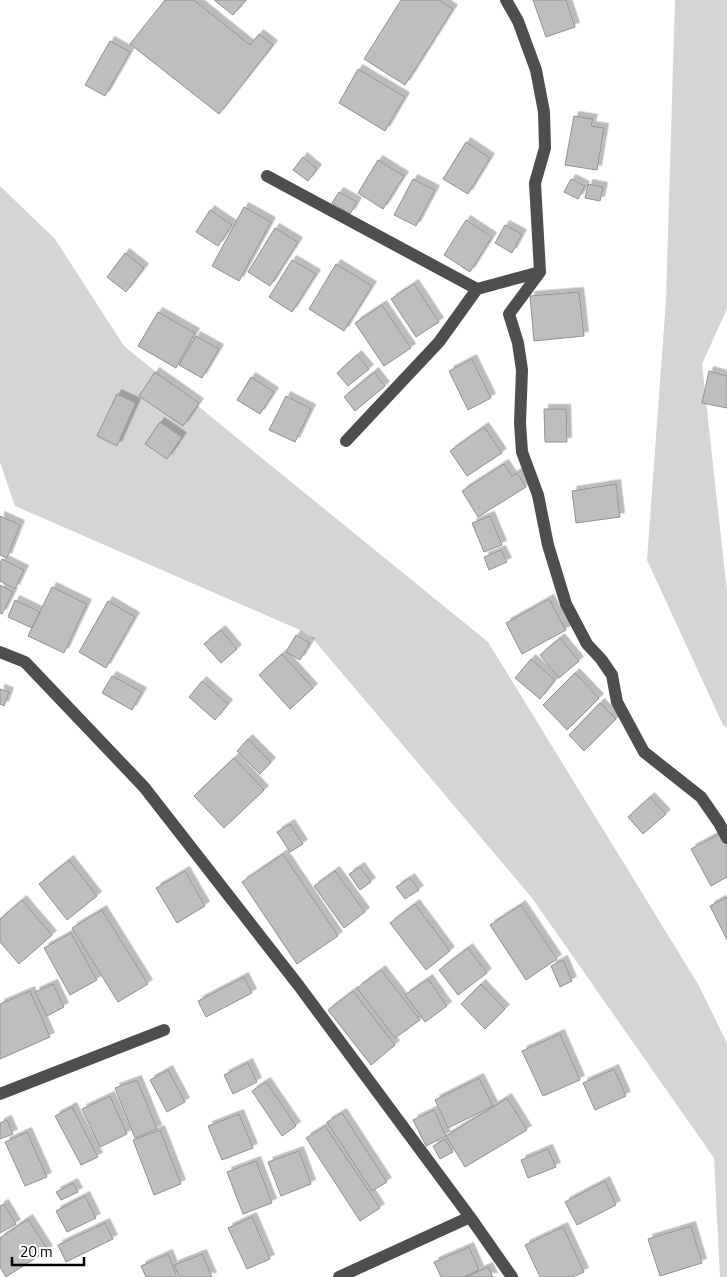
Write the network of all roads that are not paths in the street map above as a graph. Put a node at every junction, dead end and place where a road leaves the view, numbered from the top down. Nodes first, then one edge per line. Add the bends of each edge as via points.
1 (506, 0) edge
2 (267, 176) dead end
3 (540, 272) junction
4 (477, 289) junction
5 (346, 441) dead end
6 (0, 652) edge
7 (727, 838) edge
8 (164, 1030) dead end
9 (0, 1094) edge
10 (470, 1217) junction
11 (339, 1277) edge
12 (512, 1277) edge

1 - 3 street via 518,21 536,70 544,112 545,148 535,183
2 - 4 street
3 - 4 street
3 - 7 street via 509,314 522,370 522,452 538,495 548,545 566,604 587,644 612,675 617,702 644,752 700,797
4 - 5 street via 439,342
6 - 10 street via 25,662 144,787 299,986
8 - 9 street
10 - 11 street
10 - 12 street

